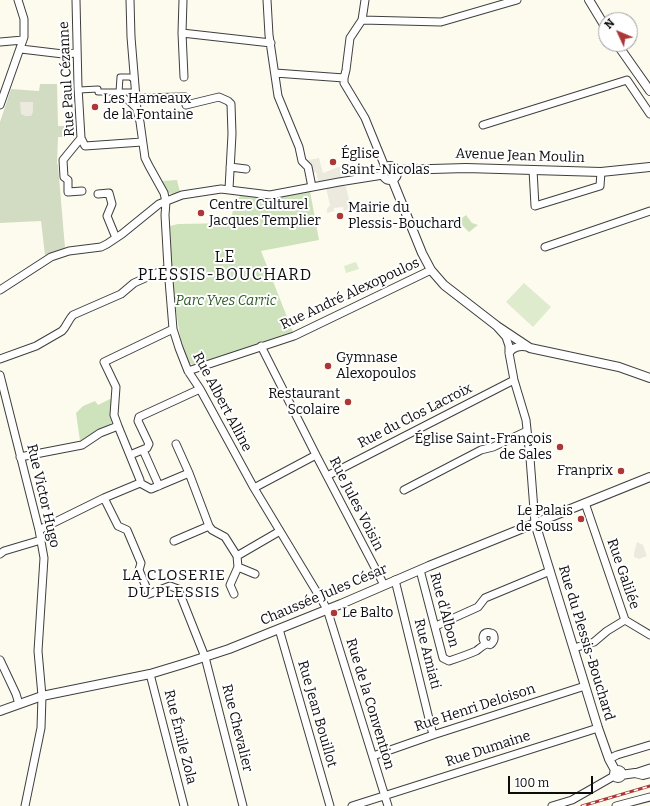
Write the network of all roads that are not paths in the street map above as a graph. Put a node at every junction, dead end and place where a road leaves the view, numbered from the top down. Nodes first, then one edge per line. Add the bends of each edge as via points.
1 (18, 0) edge
2 (76, 0) edge
3 (130, 0) edge
4 (183, 0) edge
5 (267, 0) edge
6 (365, 0) edge
7 (517, 0) edge
8 (589, 0) edge
9 (598, 15) edge
10 (362, 20) junction
11 (182, 33) junction
12 (23, 40) junction
13 (0, 42) edge
14 (270, 43) junction
15 (20, 49) junction
16 (623, 52) edge
17 (77, 53) junction
18 (275, 73) junction
19 (184, 78) dead end
20 (344, 78) junction
21 (133, 79) junction
22 (79, 90) junction
23 (650, 91) edge
24 (119, 92) junction
25 (135, 95) junction
26 (0, 105) edge
27 (137, 110) junction
28 (650, 114) edge
29 (482, 125) dead end
30 (81, 138) junction
31 (142, 142) junction
32 (230, 167) junction
33 (648, 167) edge
34 (246, 169) dead end
35 (397, 170) junction
36 (533, 170) junction
37 (384, 171) junction
38 (601, 172) junction
39 (392, 179) junction
40 (312, 187) junction
41 (229, 189) junction
42 (82, 191) dead end
43 (98, 194) dead end
44 (166, 202) junction
45 (650, 211) edge
46 (116, 238) junction
47 (545, 247) dead end
48 (168, 268) junction
49 (431, 270) junction
50 (0, 290) edge
51 (497, 326) junction
52 (174, 329) junction
53 (261, 346) junction
54 (530, 348) junction
55 (509, 353) junction
56 (0, 359) edge
57 (188, 371) junction
58 (0, 375) edge
59 (650, 378) edge
60 (514, 380) junction
61 (200, 389) junction
62 (118, 426) junction
63 (527, 431) junction
64 (176, 444) dead end
65 (143, 450) junction
66 (130, 454) junction
67 (316, 455) junction
68 (20, 457) junction
69 (189, 473) junction
70 (327, 476) junction
71 (650, 477) edge
72 (140, 482) junction
73 (159, 486) junction
74 (254, 488) junction
75 (404, 490) dead end
76 (104, 498) junction
77 (585, 503) junction
78 (534, 523) junction
79 (209, 526) junction
80 (39, 530) junction
81 (280, 531) junction
82 (41, 540) junction
83 (174, 541) dead end
84 (0, 554) edge
85 (238, 556) junction
86 (238, 567) junction
87 (420, 570) junction
88 (550, 571) junction
89 (255, 574) dead end
90 (395, 580) junction
91 (384, 585) junction
92 (234, 594) dead end
93 (327, 609) junction
94 (625, 620) junction
95 (436, 626) junction
96 (279, 629) junction
97 (650, 635) edge
98 (486, 644) dead end
99 (574, 648) junction
100 (205, 656) junction
101 (0, 660) edge
102 (150, 674) junction
103 (585, 686) junction
104 (42, 696) junction
105 (19, 704) junction
106 (0, 711) edge
107 (598, 728) junction
108 (434, 735) junction
109 (650, 745) edge
110 (373, 756) junction
111 (610, 759) junction
112 (650, 768) edge
113 (635, 773) junction
114 (650, 773) edge
115 (617, 774) junction
116 (385, 796) junction
117 (650, 797) edge
118 (624, 805) edge
119 (25, 806) edge
120 (184, 806) edge
121 (243, 806) edge
122 (330, 806) edge
123 (352, 806) edge
124 (388, 806) edge
125 (552, 806) edge
126 (616, 806) edge

1 - 12 street via 24,20
2 - 17 street, Rue Paul Cézanne
3 - 21 street, Rue Albert Alline
4 - 11 street
5 - 14 street
6 - 10 street
7 - 10 street via 441,22
8 - 9 street
10 - 20 street via 350,38
11 - 14 street
11 - 19 street
12 - 13 street
12 - 15 street
14 - 18 street
15 - 17 street
15 - 26 street
16 - 23 street
17 - 22 street, Rue Paul Cézanne
18 - 20 street
18 - 40 street via 278,96 299,147 302,161 308,167
20 - 37 street via 344,83 364,118
21 - 24 street via 120,77
21 - 25 street, Rue Albert Alline
22 - 24 street
22 - 30 street, Rue Paul Cézanne
24 - 25 street
24 - 27 street
25 - 27 street, Rue Albert Alline
25 - 32 street via 184,97 186,104 219,97 228,101 231,104 232,134
27 - 31 street, Rue Albert Alline
28 - 29 street via 627,80
30 - 31 street, Rue Paul Cézanne via 85,146
30 - 42 street via 63,160 68,192
31 - 44 street, Rue Albert Alline via 147,162 164,193
32 - 34 street
32 - 41 street
33 - 38 street, Avenue Jean Moulin
35 - 36 street, Avenue Jean Moulin
35 - 37 street via 393,166 388,166
35 - 39 street via 396,176
36 - 38 street, Avenue Jean Moulin
36 - 38 street via 535,206 600,186
37 - 39 street via 387,179
37 - 40 street
39 - 49 street
40 - 41 street via 270,195
41 - 44 street via 182,195
43 - 46 street via 109,193 112,204 107,216
44 - 46 street via 153,208
44 - 48 street, Rue Albert Alline
45 - 47 street
46 - 50 street via 101,246 69,251 52,257
48 - 52 street, Rue Albert Alline
48 - 56 street via 134,283 121,294 73,315 62,331 36,346
49 - 51 street via 444,285
49 - 53 street, Rue André Alexopoulos via 294,336
51 - 54 street
51 - 55 street via 506,337
52 - 57 street, Rue Albert Alline
52 - 62 street via 104,362 116,387 114,414
53 - 57 street, Rue André Alexopoulos
53 - 67 street
54 - 55 street via 519,346 512,348
54 - 59 street via 619,367
55 - 60 street
57 - 61 street, Rue Albert Alline
58 - 68 street, Rue Victor Hugo
60 - 63 street
60 - 70 street, Rue du Clos Lacroix
61 - 65 street via 138,419 149,444
61 - 74 street, Rue Albert Alline
62 - 66 street
62 - 68 street via 100,433 82,445
63 - 75 street via 481,450
63 - 78 street
64 - 69 street
65 - 66 street
65 - 73 street
66 - 72 street
67 - 70 street, Rue Jules Voisin
67 - 74 street, Rue Jules Voisin
68 - 80 street, Rue Victor Hugo
69 - 73 street
69 - 79 street
70 - 91 street, Rue Jules Voisin
71 - 77 street, Chaussée Jules César
72 - 73 street via 152,489
72 - 76 street
74 - 81 street, Rue Albert Alline
76 - 80 street
76 - 100 street, Rue Chevalier via 118,526 127,530 141,563 139,570 149,594 170,586 178,589
77 - 78 street, Chaussée Jules César
77 - 94 street, Rue Galilée
78 - 87 street, Chaussée Jules César
78 - 88 street, Rue du Plessis-Bouchard
79 - 83 street
79 - 85 street via 225,537
80 - 82 street, Rue Victor Hugo
81 - 85 street
81 - 93 street, Rue Albert Alline
82 - 84 street
82 - 104 street, Rue Victor Hugo via 44,558 38,651
85 - 86 street
86 - 89 street
86 - 92 street via 230,585
87 - 90 street, Chaussée Jules César
87 - 95 street, Rue d'Albon
88 - 95 street via 485,598 478,607
88 - 99 street, Rue du Plessis-Bouchard
90 - 91 street, Chaussée Jules César
90 - 108 street, Rue Amiati
91 - 93 street, Chaussée Jules César
93 - 96 street, Chaussée Jules César
93 - 110 street, Rue de la Convention
94 - 97 street
94 - 99 street, Rue Galilée via 594,642
95 - 98 street, Rue d'Albon via 443,658 449,661
96 - 100 street, Chaussée Jules César
96 - 122 street, Rue Jean Bouillot
99 - 103 street, Rue du Plessis-Bouchard
100 - 102 street, Chaussée Jules César
100 - 121 street, Rue Chevalier
101 - 105 street
102 - 104 street, Chaussée Jules César
102 - 120 street, Rue Émile Zola
103 - 107 street, Rue du Plessis-Bouchard
103 - 108 street, Rue Henri Deloison
104 - 105 street, Chaussée Jules César
104 - 119 street, Rue Victor Hugo via 41,728
105 - 106 street, Chaussée Jules César
107 - 111 street, Rue du Plessis-Bouchard
107 - 116 street, Rue Dumaine
108 - 110 street, Rue Henri Deloison
109 - 111 street
110 - 116 street, Rue de la Convention
111 - 115 street, Rue du Plessis-Bouchard
112 - 113 street
113 - 114 street
113 - 115 street
115 - 125 street via 572,800
116 - 123 street, Rue Dumaine
116 - 124 street, Rue de la Convention
117 - 118 street
118 - 126 street

